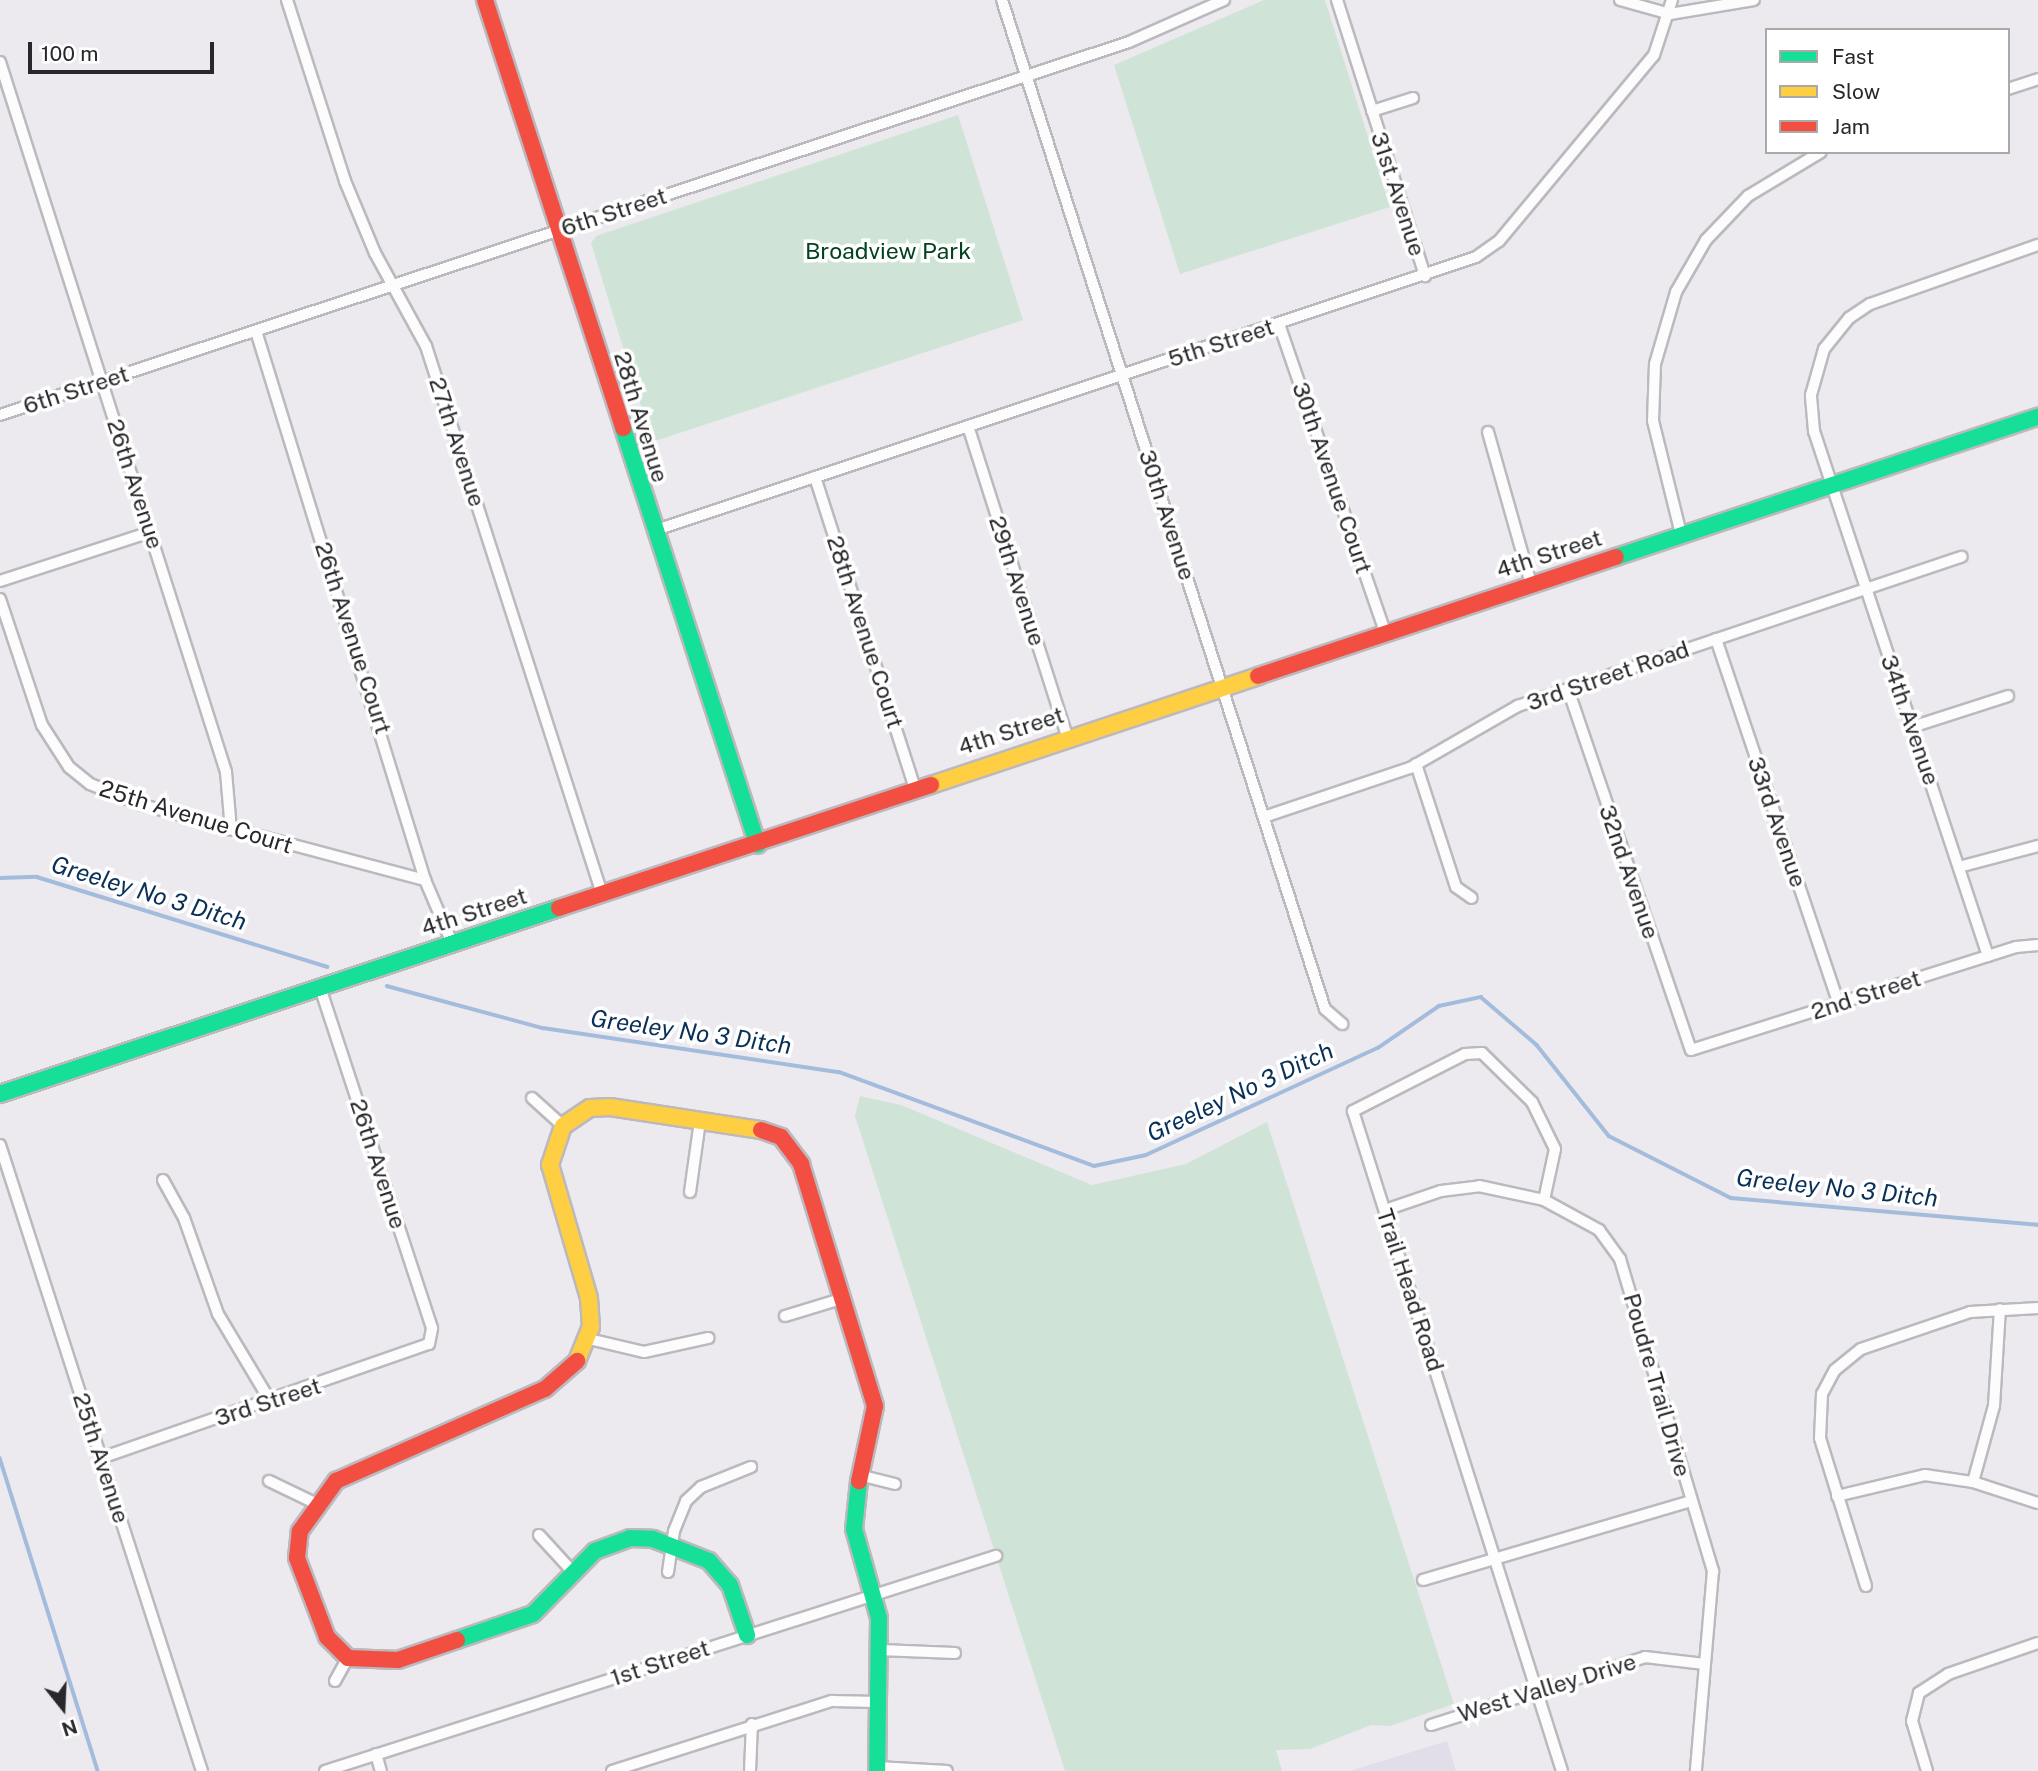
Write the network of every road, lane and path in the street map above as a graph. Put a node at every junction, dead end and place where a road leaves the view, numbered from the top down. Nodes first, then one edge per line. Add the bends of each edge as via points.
1 (287, 0) edge
2 (485, 0) edge
3 (1002, 0) edge
4 (1224, 0) edge
5 (1337, 0) edge
6 (1620, 0) edge
7 (1672, 0) edge
8 (1754, 0) edge
9 (1670, 14) junction
10 (0, 62) edge
11 (1027, 76) junction
12 (2038, 79) edge
13 (2010, 88) edge
14 (1413, 98) dead end
15 (1372, 111) junction
16 (1818, 154) edge
17 (559, 231) junction
18 (2038, 245) edge
19 (1424, 276) junction
20 (393, 285) junction
21 (1279, 324) junction
22 (256, 331) junction
23 (1122, 375) junction
24 (102, 382) junction
25 (0, 415) edge
26 (2038, 417) edge
27 (968, 426) junction
28 (1488, 432) dead end
29 (815, 477) junction
30 (1832, 485) junction
31 (653, 531) junction
32 (151, 532) junction
33 (1681, 534) junction
34 (1962, 556) dead end
35 (0, 581) edge
36 (1531, 584) junction
37 (1866, 589) junction
38 (0, 598) edge
39 (1385, 632) junction
40 (1716, 639) junction
41 (1222, 686) junction
42 (1567, 689) junction
43 (2008, 696) dead end
44 (1912, 727) junction
45 (1067, 737) junction
46 (1416, 764) junction
47 (915, 788) junction
48 (1264, 817) junction
49 (231, 830) junction
50 (758, 845) junction
51 (2038, 846) edge
52 (1959, 867) junction
53 (425, 880) junction
54 (602, 894) junction
55 (1472, 898) dead end
56 (452, 943) junction
57 (2038, 945) edge
58 (1987, 956) junction
59 (320, 988) junction
60 (1839, 1004) junction
61 (1342, 1024) dead end
62 (1696, 1051) joint
63 (0, 1094) edge
64 (531, 1098) dead end
65 (700, 1121) junction
66 (564, 1126) junction
67 (0, 1145) edge
68 (163, 1180) dead end
69 (690, 1192) dead end
70 (1545, 1200) junction
71 (1385, 1210) junction
72 (844, 1298) junction
73 (2000, 1308) junction
74 (2038, 1308) edge
75 (785, 1315) dead end
76 (708, 1338) dead end
77 (430, 1339) joint
78 (589, 1339) junction
79 (270, 1401) junction
80 (101, 1458) junction
81 (751, 1467) dead end
82 (863, 1476) junction
83 (269, 1481) dead end
84 (1973, 1482) junction
85 (895, 1484) dead end
86 (1837, 1496) junction
87 (1691, 1500) junction
88 (315, 1503) junction
89 (2038, 1503) edge
90 (539, 1535) dead end
91 (672, 1545) junction
92 (996, 1556) dead end
93 (1496, 1562) junction
94 (667, 1572) dead end
95 (574, 1573) junction
96 (1423, 1580) dead end
97 (1866, 1586) dead end
98 (874, 1594) junction
99 (747, 1635) junction
100 (2038, 1643) edge
101 (880, 1650) junction
102 (955, 1653) dead end
103 (348, 1658) junction
104 (1705, 1664) junction
105 (335, 1681) dead end
106 (1536, 1689) junction
107 (878, 1702) junction
108 (752, 1724) junction
109 (1431, 1725) dead end
110 (376, 1754) junction
111 (877, 1769) edge
112 (202, 1771) edge
113 (324, 1771) edge
114 (382, 1771) edge
115 (612, 1771) edge
116 (750, 1771) edge
117 (947, 1771) edge
118 (1562, 1771) edge
119 (1696, 1771) edge
120 (1927, 1771) edge

1 - 20 street, 27th Avenue via 345,181
2 - 17 street, 28th Avenue
3 - 11 street, 30th Avenue
4 - 11 street, 6th Street via 1129,42
5 - 15 street, 31st Avenue
6 - 9 street
7 - 9 street, 5th Street
8 - 9 street
9 - 19 street, 5th Street via 1654,55 1499,241 1476,257
10 - 24 street, 26th Avenue
11 - 17 street, 6th Street
11 - 23 street, 30th Avenue
12 - 13 street
14 - 15 street, 31st Avenue
15 - 19 street, 31st Avenue
16 - 33 street via 1748,196 1706,240 1676,292 1655,364 1653,421 1660,467
17 - 20 street, 6th Street
17 - 31 street, 28th Avenue
18 - 30 street, 34th Avenue via 1882,298 1839,329 1818,362 1811,395 1814,431
19 - 21 street, 5th Street
20 - 22 street, 6th Street
20 - 54 street, 27th Avenue via 429,356
21 - 23 street, 5th Street
21 - 39 street, 30th Avenue Court
22 - 24 street, 6th Street
22 - 53 street, 26th Avenue Court
23 - 27 street, 5th Street
23 - 41 street, 30th Avenue
24 - 25 street, 6th Street
24 - 32 street, 26th Avenue
26 - 30 street, 4th Street
27 - 29 street, 5th Street
27 - 45 street, 29th Avenue
28 - 36 street
29 - 31 street, 5th Street
29 - 47 street, 28th Avenue Court
30 - 33 street, 4th Street
30 - 37 street, 34th Avenue
31 - 50 street, 28th Avenue
32 - 35 street
32 - 49 street, 26th Avenue via 226,772
33 - 36 street, 4th Street
34 - 37 street, 3rd Street Road
36 - 39 street, 4th Street
37 - 40 street, 3rd Street Road
37 - 44 street, 34th Avenue
38 - 49 street, 25th Avenue Court via 41,725 69,767 113,795
39 - 41 street, 4th Street
40 - 42 street, 3rd Street Road
40 - 60 street, 33rd Avenue
41 - 45 street, 4th Street
41 - 48 street, 30th Avenue
42 - 46 street, 3rd Street Road via 1486,721
42 - 62 street, 32nd Avenue via 1684,1036
43 - 44 street
44 - 52 street, 34th Avenue
45 - 47 street, 4th Street
46 - 48 street, 3rd Street Road
46 - 55 street via 1456,887
47 - 50 street, 4th Street
48 - 61 street, 30th Avenue via 1325,1009
49 - 53 street, 25th Avenue Court
50 - 54 street, 4th Street
51 - 52 street
52 - 58 street, 34th Avenue
53 - 56 street, 26th Avenue Court
54 - 56 street, 4th Street
56 - 59 street, 4th Street
57 - 58 street, 2nd Street
58 - 60 street, 2nd Street
59 - 63 street, 4th Street
59 - 77 street, 26th Avenue via 432,1328
60 - 62 street, 2nd Street
64 - 66 street
65 - 66 street via 610,1107 583,1111
65 - 69 street
65 - 72 street via 758,1129 788,1144 807,1179
66 - 78 street via 551,1150 552,1177 589,1298
67 - 80 street, 25th Avenue
68 - 79 street via 184,1218 218,1314
70 - 71 street, Poudre Trail Drive via 1479,1186 1441,1191
70 - 71 street, Trail Head Road via 1555,1149 1532,1101 1474,1052 1353,1111
70 - 87 street, Poudre Trail Drive via 1599,1230 1620,1259
71 - 93 street, Trail Head Road
72 - 75 street
72 - 82 street via 876,1406
73 - 74 street
73 - 84 street via 1994,1406
73 - 86 street via 1970,1312 1881,1341 1844,1360 1833,1374 1817,1417
76 - 78 street via 655,1352
77 - 79 street, 3rd Street via 410,1353
78 - 88 street via 579,1359 545,1389 357,1468
79 - 80 street, 3rd Street
80 - 112 street, 25th Avenue
81 - 91 street via 701,1487 679,1516
82 - 85 street
82 - 98 street via 853,1529
83 - 88 street
84 - 86 street via 1914,1475
84 - 89 street
86 - 97 street
87 - 93 street
87 - 104 street, Poudre Trail Drive via 1713,1571
88 - 103 street via 300,1531 297,1558 318,1624
90 - 95 street
91 - 94 street
91 - 95 street via 653,1539 619,1540 595,1551
91 - 99 street via 717,1568 730,1585
92 - 98 street, 1st Street
93 - 96 street
93 - 106 street, Trail Head Road
95 - 103 street via 533,1615 398,1660
98 - 99 street, 1st Street
98 - 101 street
99 - 110 street, 1st Street
100 - 120 street via 1948,1674 1919,1693 1912,1721
101 - 102 street
101 - 107 street
103 - 105 street
104 - 106 street, West Valley Drive via 1645,1657
104 - 119 street, Poudre Trail Drive
106 - 109 street, West Valley Drive
106 - 118 street, Trail Head Road
107 - 108 street via 832,1701
107 - 111 street
108 - 115 street
108 - 116 street
110 - 113 street, 1st Street
110 - 114 street
111 - 117 street

